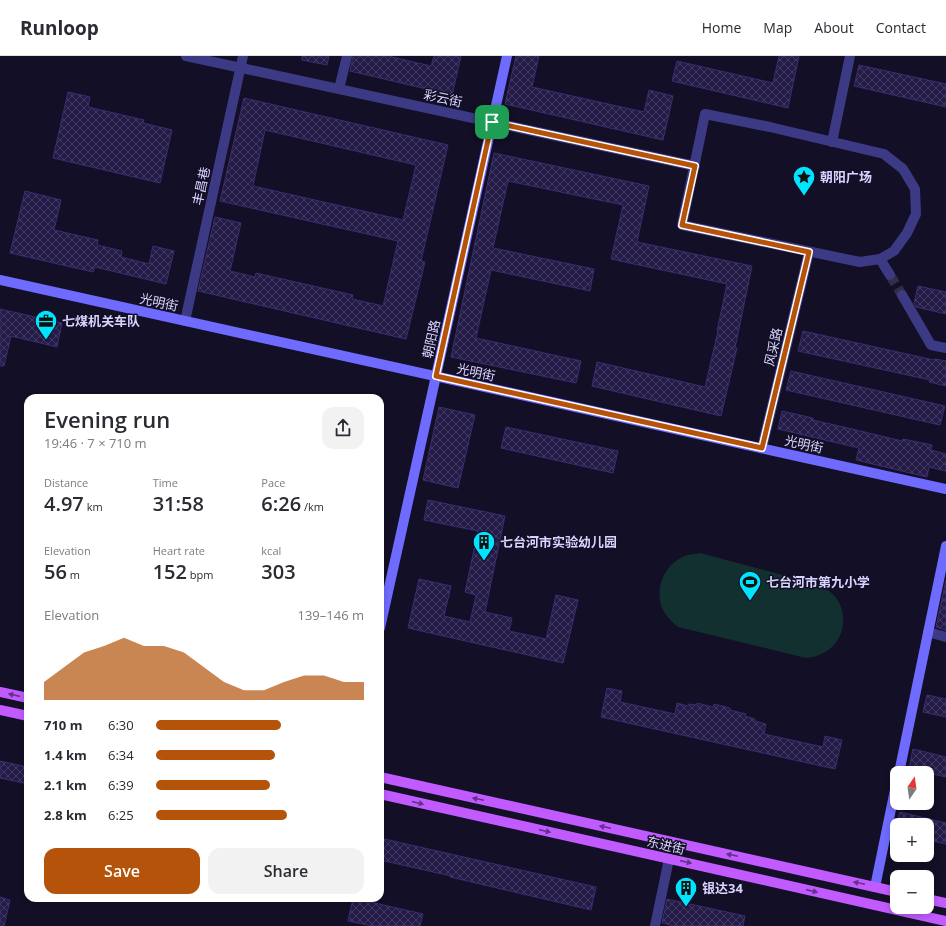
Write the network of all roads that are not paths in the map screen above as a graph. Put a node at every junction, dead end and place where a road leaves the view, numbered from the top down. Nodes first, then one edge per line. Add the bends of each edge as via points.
1 (186, 56) edge
2 (243, 56) edge
3 (347, 56) edge
4 (507, 56) edge
5 (850, 56) edge
6 (241, 68) junction
7 (339, 89) junction
8 (492, 122) junction
9 (832, 142) junction
10 (695, 166) junction
11 (809, 252) junction
12 (880, 259) junction
13 (890, 275) tunnel mouth
14 (0, 280) edge
15 (902, 295) tunnel mouth
16 (185, 321) junction
17 (946, 348) edge
18 (436, 376) junction
19 (762, 448) junction
20 (946, 489) edge
21 (946, 546) edge
22 (384, 610) edge
23 (928, 632) junction
24 (946, 637) edge
25 (0, 692) edge
26 (24, 697) edge
27 (0, 710) edge
28 (24, 715) edge
29 (899, 766) edge
30 (384, 778) edge
31 (384, 795) edge
32 (891, 810) edge
33 (669, 859) junction
34 (875, 887) junction
35 (890, 890) edge
36 (934, 900) edge
37 (946, 903) edge
38 (946, 921) edge
39 (655, 926) edge

1 - 6 street, 彩云街
2 - 6 street, 丰昌巷
3 - 7 street
4 - 8 main road, 朝阳路
5 - 9 street
6 - 7 street, 彩云街
6 - 16 street, 丰昌巷
7 - 8 street, 彩云街
8 - 10 street, 彩云街
8 - 18 main road, 朝阳路
9 - 10 street via 705,114
9 - 12 street via 884,154 903,169 915,189 916,214 908,233 894,251
10 - 11 street via 682,225
11 - 12 street via 860,262
11 - 19 street, 风采路
12 - 13 street
14 - 16 main road, 光明街
15 - 17 street via 931,344
16 - 18 main road, 光明街
18 - 19 main road, 光明街
18 - 22 main road, 朝阳路
19 - 20 main road, 光明街
21 - 23 main road
23 - 24 street
23 - 29 main road
26 -> 25 main road
27 - 28 main road
34 -> 30 main road, 东进街
31 -> 33 main road, 东进街
32 - 34 main road
33 -> 38 main road, 东进街
33 - 39 street
34 - 35 main road, 东进街
36 - 37 main road

